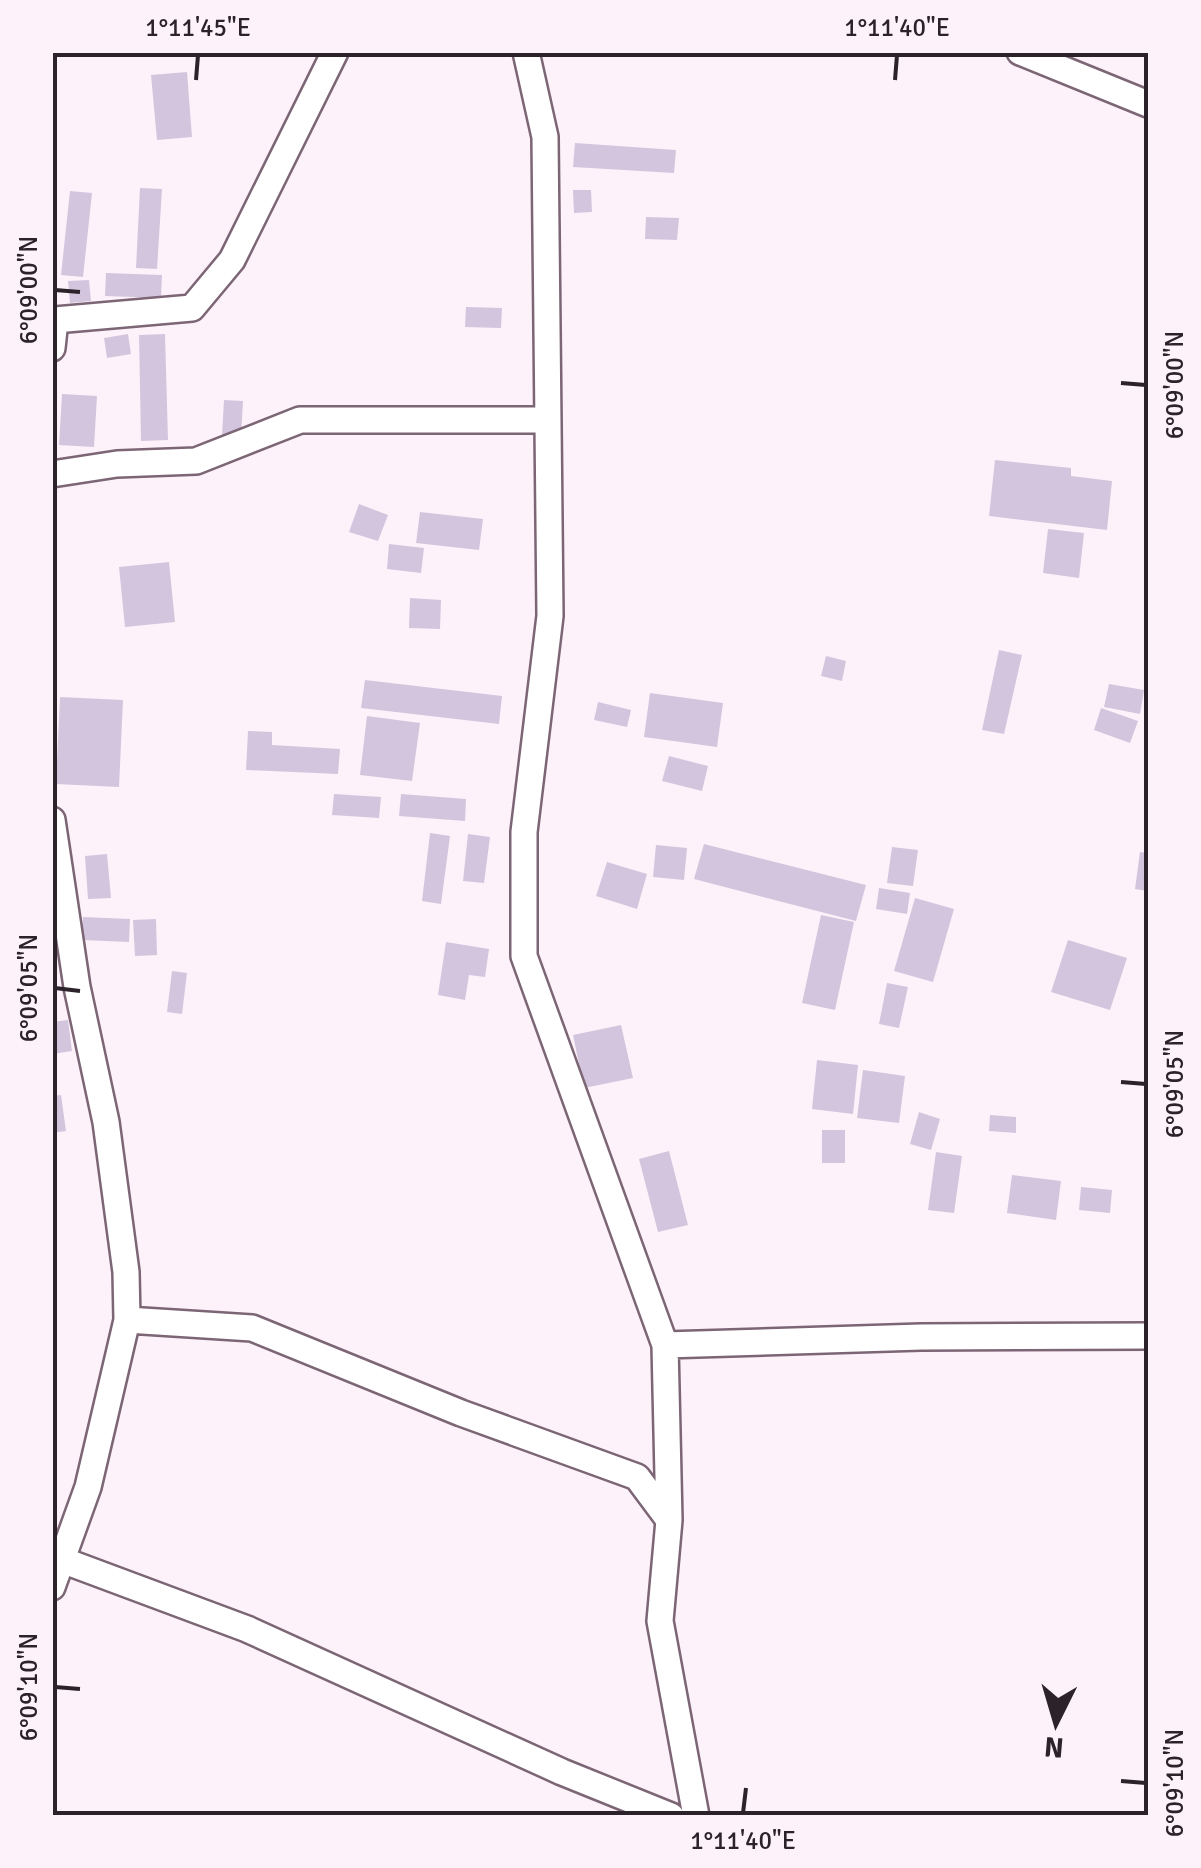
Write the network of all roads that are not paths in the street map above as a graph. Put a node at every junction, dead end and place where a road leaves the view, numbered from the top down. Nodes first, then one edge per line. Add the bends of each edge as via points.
1 (336, 52) edge
2 (526, 52) edge
3 (1020, 52) edge
4 (1148, 104) edge
5 (52, 348) edge
6 (545, 420) junction
7 (52, 474) edge
8 (52, 820) edge
9 (53, 828) edge
10 (127, 1320) junction
11 (1148, 1336) edge
12 (665, 1345) junction
13 (668, 1520) junction
14 (62, 1560) junction
15 (52, 1587) edge
16 (671, 1816) edge
17 (696, 1816) edge

1 - 5 street via 232,260 192,308 56,320
2 - 6 street via 545,137
3 - 4 street
6 - 7 street via 300,420 196,461
6 - 12 street via 550,616 524,832 524,956
8 - 9 street
9 - 10 street via 76,988 106,1122
10 - 13 street via 252,1328 461,1414 636,1476
10 - 14 street via 88,1486
11 - 12 street
12 - 13 street
13 - 17 street via 660,1620
14 - 15 street
14 - 16 street via 247,1629

